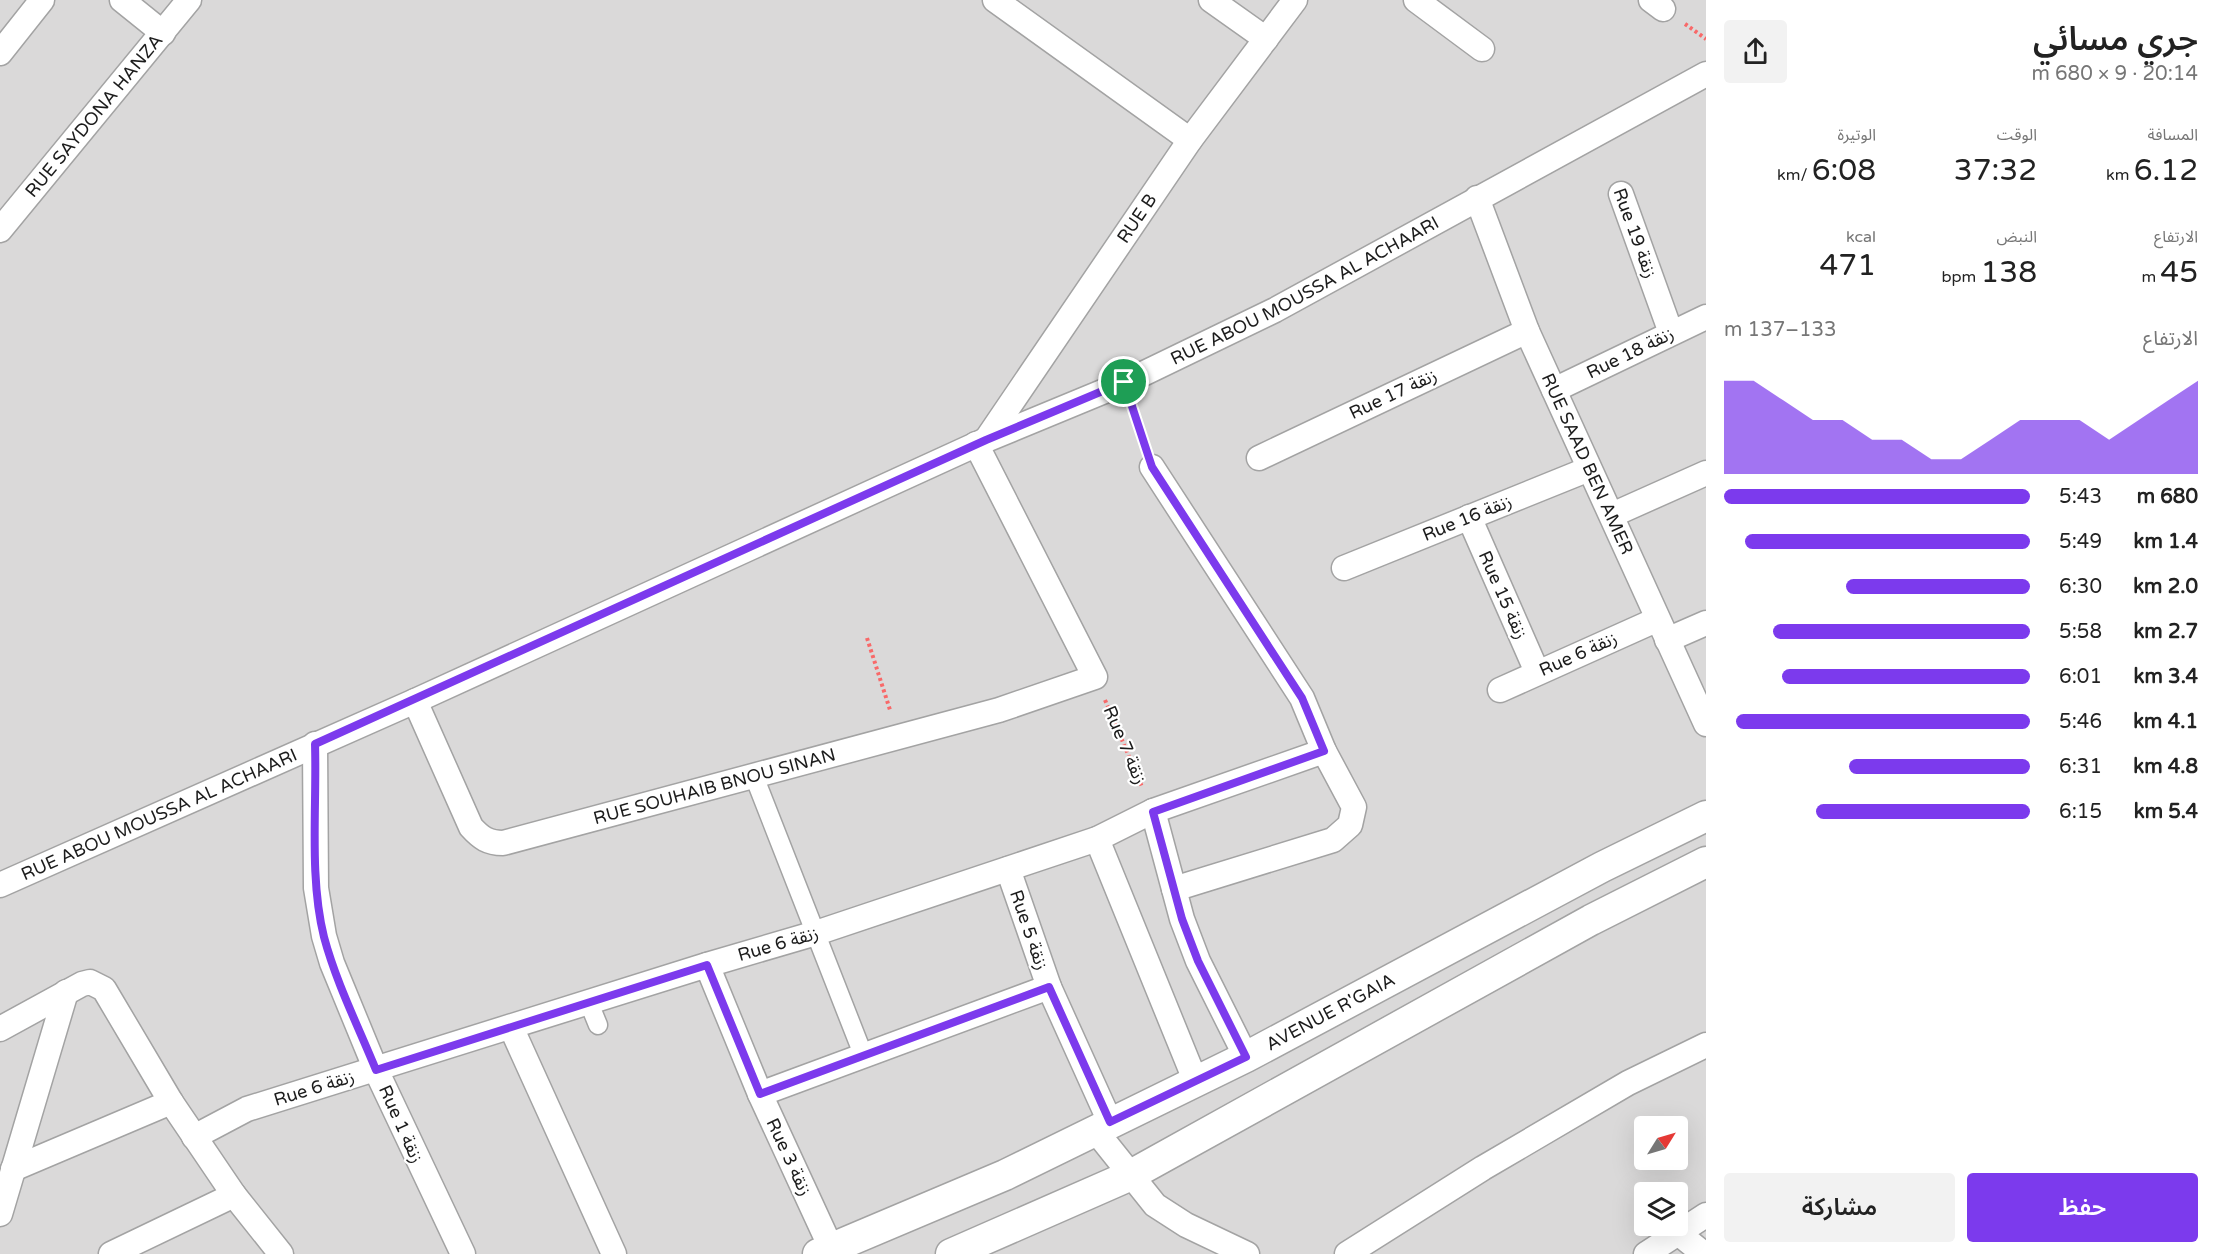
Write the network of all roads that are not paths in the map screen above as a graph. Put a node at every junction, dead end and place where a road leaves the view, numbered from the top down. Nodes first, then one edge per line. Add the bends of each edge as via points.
1 (42, 0) edge
2 (122, 0) edge
3 (189, 0) edge
4 (995, 0) edge
5 (1211, 0) edge
6 (1295, 0) edge
7 (1416, 0) edge
8 (1444, 7) edge
9 (163, 33) junction
10 (1266, 39) junction
11 (1482, 49) dead end
12 (0, 53) edge
13 (1706, 74) edge
14 (1190, 140) junction
15 (1621, 194) dead end
16 (1477, 198) junction
17 (0, 230) edge
18 (1706, 317) edge
19 (1527, 331) junction
20 (1671, 333) junction
21 (1554, 390) junction
22 (981, 442) junction
23 (1259, 458) dead end
24 (1152, 467) road end
25 (1589, 470) junction
26 (1706, 473) edge
27 (1612, 515) junction
28 (1469, 517) junction
29 (1344, 568) dead end
30 (1706, 623) edge
31 (1662, 630) junction
32 (1537, 672) junction
33 (1500, 690) dead end
34 (415, 701) junction
35 (1706, 724) edge
36 (315, 744) junction
37 (1324, 751) junction
38 (754, 776) junction
39 (1153, 812) junction
40 (1706, 816) edge
41 (1097, 838) junction
42 (1706, 862) edge
43 (1008, 869) junction
44 (2, 881) edge
45 (1174, 889) junction
46 (816, 933) junction
47 (707, 965) junction
48 (1049, 987) junction
49 (66, 992) junction
50 (589, 1003) junction
51 (598, 1025) dead end
52 (510, 1026) junction
53 (0, 1029) edge
54 (1706, 1045) edge
55 (864, 1057) junction
56 (1246, 1057) junction
57 (376, 1070) junction
58 (1195, 1080) junction
59 (760, 1094) junction
60 (171, 1102) junction
61 (1103, 1126) junction
62 (194, 1137) junction
63 (13, 1169) junction
64 (1129, 1176) junction
65 (234, 1196) junction
66 (0, 1214) edge
67 (1706, 1215) edge
68 (1688, 1227) edge
69 (1673, 1236) edge
70 (1682, 1236) edge
71 (825, 1251) edge
72 (111, 1254) edge
73 (281, 1254) edge
74 (463, 1254) edge
75 (614, 1254) edge
76 (951, 1254) edge
77 (1247, 1254) edge
78 (1347, 1254) edge
79 (1646, 1254) edge
80 (1704, 1254) edge

1 - 12 street
2 - 9 street
3 - 9 street, RUE SAYDONA HANZA
4 - 14 street
5 - 10 street
6 - 10 street, RUE B
7 - 8 street
8 - 11 street
9 - 17 street, RUE SAYDONA HANZA
10 - 14 street, RUE B
13 - 16 street, RUE ABOU MOUSSA AL ACHAARI
14 - 22 street, RUE B
15 - 20 street, Rue 19 زنقة
16 - 19 street, RUE SAAD BEN AMER
16 - 22 street, RUE ABOU MOUSSA AL ACHAARI via 1275,310 1124,382
18 - 20 street, Rue 18 زنقة
19 - 21 street, RUE SAAD BEN AMER
19 - 23 street, Rue 17 زنقة
20 - 21 street, Rue 18 زنقة
21 - 25 street, RUE SAAD BEN AMER
22 - 34 street, RUE ABOU MOUSSA AL ACHAARI
22 - 38 street, RUE SOUHAIB BNOU SINAN via 1095,677 999,710
24 - 37 street via 1302,698
25 - 27 street, RUE SAAD BEN AMER
25 - 28 street, Rue 16 زنقة
26 - 27 street
27 - 31 street, RUE SAAD BEN AMER
28 - 29 street, Rue 16 زنقة
28 - 32 street, Rue 15 زنقة
30 - 31 street, Rue 6 زنقة
31 - 32 street, Rue 6 زنقة
31 - 35 street, RUE SAAD BEN AMER
32 - 33 street, Rue 6 زنقة
34 - 36 street, RUE ABOU MOUSSA AL ACHAARI
34 - 38 street, RUE SOUHAIB BNOU SINAN via 471,827 492,843 519,841
36 - 44 street, RUE ABOU MOUSSA AL ACHAARI
36 - 57 street, Rue 1 زنقة via 319,912 332,963
37 - 39 street, Rue 6 زنقة
37 - 45 street via 1354,807 1350,825 1333,840
38 - 46 street
39 - 41 street, Rue 6 زنقة
39 - 45 street
40 - 56 street, AVENUE R'GAIA via 1602,867
41 - 43 street, Rue 6 زنقة
41 - 58 street
42 - 64 street via 1591,920
43 - 46 street, Rue 6 زنقة
43 - 48 street, Rue 5 زنقة
45 - 56 street via 1198,961
46 - 47 street, Rue 6 زنقة
46 - 55 street
47 - 50 street, Rue 6 زنقة
47 - 59 street, Rue 3 زنقة
48 - 55 street
48 - 61 street, Rue 5 زنقة
49 - 53 street
49 - 60 street via 90,982 104,989
49 - 63 street
50 - 51 street
50 - 52 street, Rue 6 زنقة
52 - 57 street, Rue 6 زنقة
52 - 75 street
54 - 78 street via 1628,1083
55 - 59 street
56 - 58 street, AVENUE R'GAIA
57 - 62 street, Rue 6 زنقة via 247,1109
57 - 74 street, Rue 1 زنقة
58 - 61 street, AVENUE R'GAIA
59 - 71 street, Rue 3 زنقة
60 - 62 street
60 - 63 street
61 - 64 street, Rue 5 زنقة
61 - 71 street, AVENUE R'GAIA via 1005,1175
62 - 65 street
63 - 66 street
64 - 76 street
64 - 77 street, Rue 5 زنقة via 1155,1205 1170,1215
65 - 72 street
65 - 73 street
67 - 68 street
69 - 79 street
70 - 80 street

